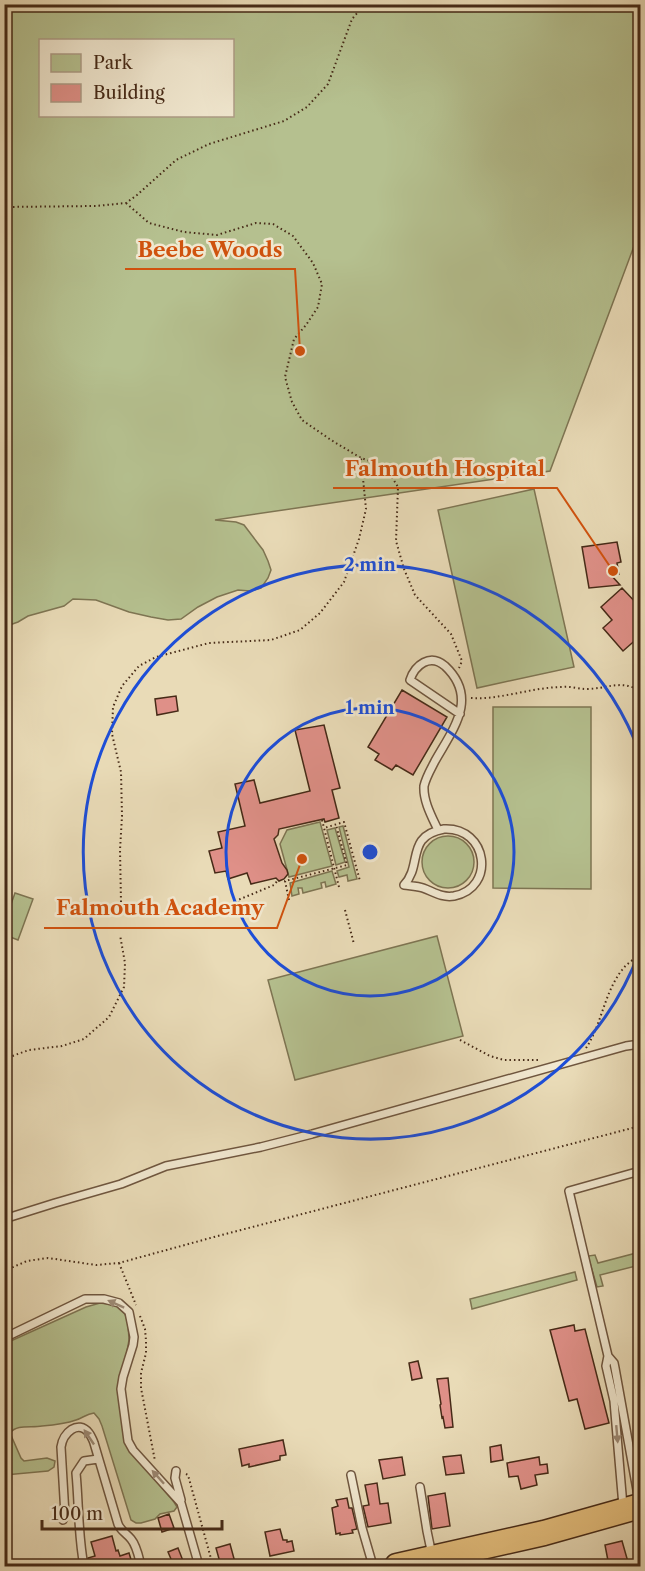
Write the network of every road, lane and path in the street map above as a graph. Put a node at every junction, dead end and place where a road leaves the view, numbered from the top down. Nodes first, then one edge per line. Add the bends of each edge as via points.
1 (365, 4) edge
2 (126, 203) junction
3 (4, 207) edge
4 (361, 458) junction
5 (455, 679) junction
6 (640, 691) edge
7 (462, 697) junction
8 (460, 714) junction
9 (322, 820) dead end
10 (336, 825) junction
11 (324, 828) junction
12 (438, 830) junction
13 (334, 869) junction
14 (278, 880) dead end
15 (360, 881) dead end
16 (339, 887) dead end
17 (289, 900) dead end
18 (121, 902) dead end
19 (254, 909) dead end
20 (345, 910) dead end
21 (120, 935) dead end
22 (354, 944) dead end
23 (640, 954) edge
24 (460, 1040) dead end
25 (640, 1044) edge
26 (579, 1058) junction
27 (4, 1059) edge
28 (557, 1064) junction
29 (640, 1126) edge
30 (640, 1171) edge
31 (4, 1219) edge
32 (119, 1263) junction
33 (4, 1271) edge
34 (135, 1305) dead end
35 (140, 1315) dead end
36 (4, 1338) edge
37 (608, 1356) junction
38 (99, 1459) junction
39 (176, 1471) junction
40 (351, 1475) dead end
41 (420, 1487) dead end
42 (181, 1503) junction
43 (634, 1508) edge
44 (63, 1520) dead end
45 (433, 1558) junction
46 (84, 1566) edge
47 (141, 1566) edge
48 (199, 1566) edge
49 (213, 1566) edge
50 (373, 1566) edge
51 (397, 1566) edge

1 - 2 path via 352,19 328,84 308,107 284,122 209,144 176,160
2 - 3 path
2 - 4 path via 149,223 184,232 218,235 256,223 273,224 293,236 313,263 322,284 318,307 294,339 285,377 291,402 302,420
4 - 5 path via 385,466 398,487 396,541 404,569 416,595 451,634 462,661
4 - 18 path via 366,509 359,538 344,582 320,613 300,630 271,640 208,643 156,657 139,666 122,686 113,707 112,734 121,772
5 - 7 lane
5 - 8 lane via 433,660 417,666 410,680
6 - 7 path via 630,685 564,687 483,699
7 - 8 lane
8 - 12 lane via 426,777 425,800
9 - 11 path
10 - 11 path
10 - 13 path via 347,865
10 - 15 path via 344,822
11 - 13 path
12 - 12 lane via 418,846 410,879 404,885 443,896 462,894 478,878 480,852 464,832
13 - 16 path
13 - 17 path via 285,881
14 - 19 path via 238,900 241,912
20 - 22 path
21 - 27 path via 126,963 123,987 109,1017 84,1039
23 - 26 path via 623,968 608,993 591,1040
24 - 28 path via 504,1060
25 - 26 lane
26 - 28 lane
28 - 31 lane via 312,1134 166,1166 121,1184
29 - 32 path
30 - 37 lane via 569,1191
32 - 33 path via 96,1265 48,1258 27,1261
32 - 34 path
35 - 39 path via 146,1341 141,1388 155,1460 165,1471
42 -> 36 lane via 128,1441 121,1389 134,1337 129,1312 119,1302 85,1299
37 -> 43 lane via 606,1366
37 - 43 lane via 615,1368
38 -> 44 lane via 90,1434 83,1428 67,1432 61,1447
38 - 46 lane via 84,1461 76,1473
38 - 47 lane via 118,1524 133,1542
39 - 42 lane
39 - 49 path via 188,1475
40 - 50 lane
41 - 45 lane
42 - 48 lane
43 - 45 highway
45 - 51 highway

